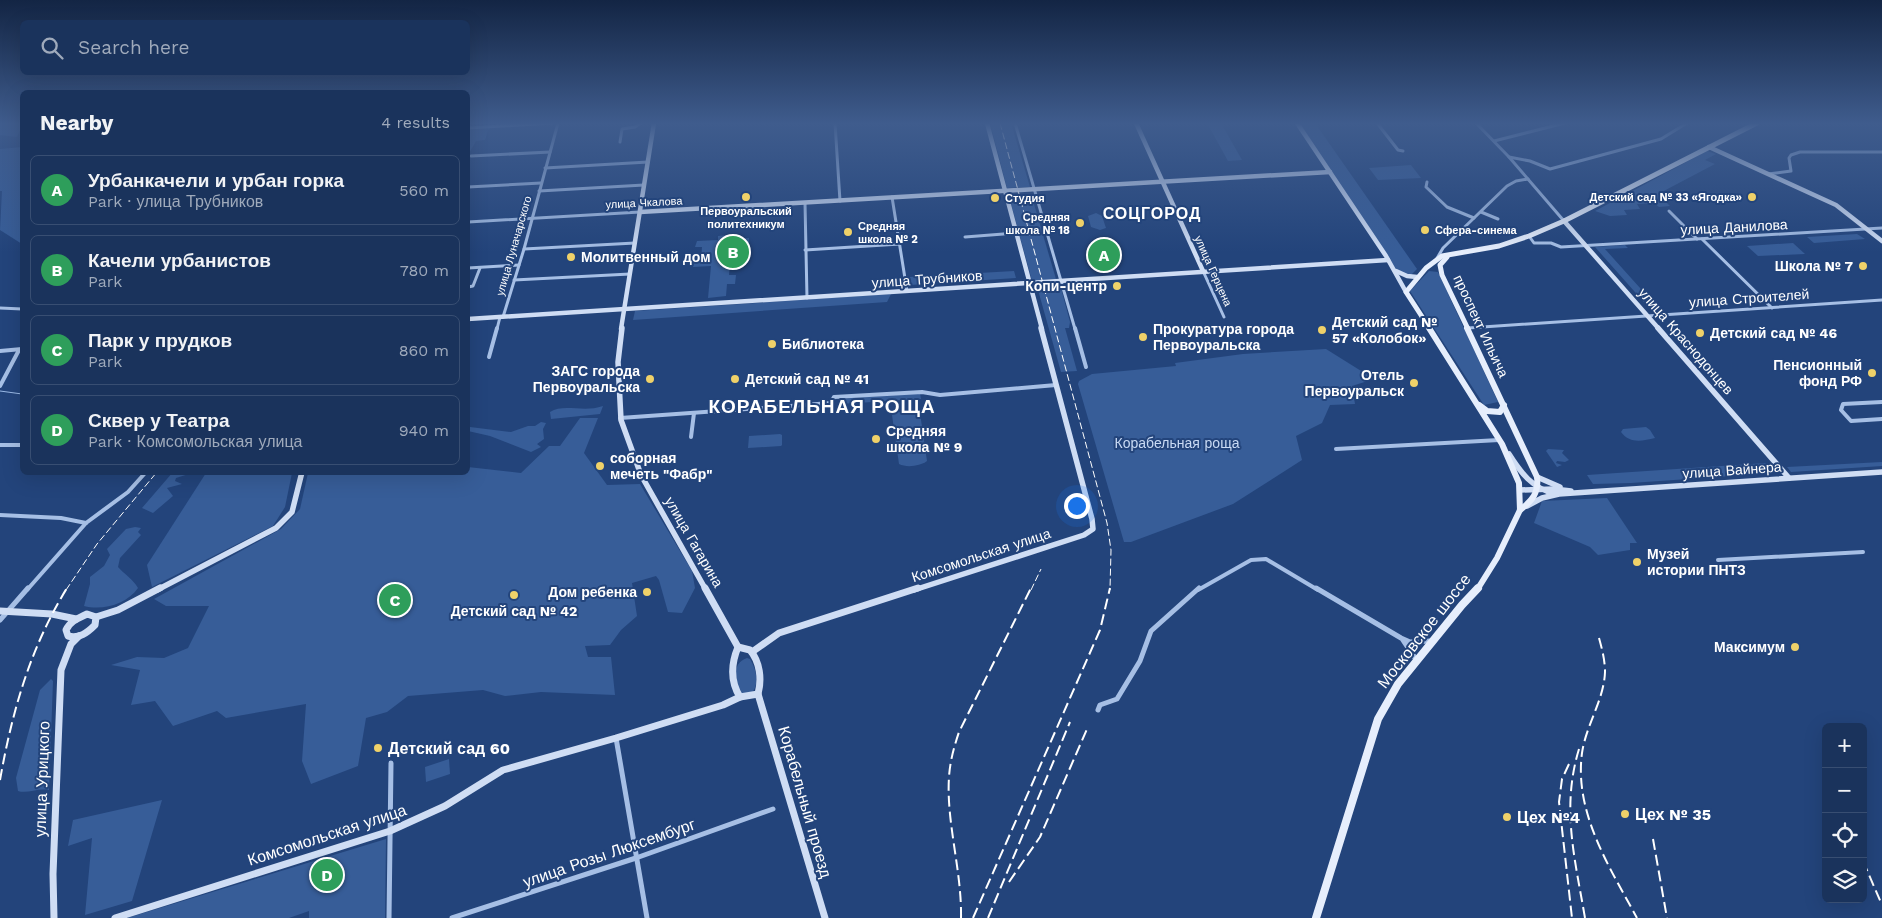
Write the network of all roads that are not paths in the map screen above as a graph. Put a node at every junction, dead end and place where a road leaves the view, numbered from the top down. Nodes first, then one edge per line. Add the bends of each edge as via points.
1 (582, 166) edge
2 (647, 166) edge
3 (838, 166) edge
4 (998, 166) edge
5 (1027, 166) edge
6 (1155, 166) edge
7 (1326, 166) edge
8 (1517, 166) edge
9 (1542, 166) edge
10 (1562, 166) edge
11 (1672, 166) edge
12 (1750, 166) edge
13 (1790, 166) edge
14 (545, 168) joint
15 (1330, 172) junction
16 (1768, 174) junction
17 (1528, 179) junction
18 (1163, 183) junction
19 (541, 184) junction
20 (644, 185) junction
21 (1427, 185) dead end
22 (470, 187) edge
23 (1034, 190) junction
24 (539, 191) junction
25 (1005, 192) junction
26 (892, 197) junction
27 (840, 200) junction
28 (805, 204) junction
29 (1669, 211) dead end
30 (640, 212) junction
31 (1481, 212) junction
32 (531, 218) junction
33 (1474, 218) junction
34 (1498, 219) dead end
35 (1564, 221) junction
36 (470, 222) edge
37 (1882, 228) edge
38 (1867, 229) junction
39 (1016, 233) junction
40 (1529, 236) junction
41 (965, 237) dead end
42 (1697, 239) junction
43 (1702, 239) junction
44 (1882, 241) edge
45 (635, 243) junction
46 (900, 244) junction
47 (1586, 246) junction
48 (524, 249) junction
49 (805, 250) junction
50 (1450, 254) junction
51 (1388, 260) junction
52 (1435, 260) junction
53 (519, 265) junction
54 (470, 268) edge
55 (480, 268) junction
56 (1426, 268) junction
57 (1394, 270) junction
58 (1203, 271) junction
59 (630, 274) junction
60 (1442, 275) junction
61 (1417, 277) junction
62 (514, 280) junction
63 (1061, 281) junction
64 (1030, 283) junction
65 (470, 287) edge
66 (907, 291) junction
67 (1406, 292) junction
68 (806, 298) junction
69 (1882, 300) edge
70 (0, 308) edge
71 (20, 308) edge
72 (1772, 308) junction
73 (624, 309) junction
74 (1649, 316) junction
75 (501, 317) junction
76 (1224, 317) dead end
77 (470, 319) edge
78 (1468, 328) junction
79 (20, 350) edge
80 (0, 351) edge
81 (20, 352) edge
82 (489, 357) dead end
83 (1086, 367) dead end
84 (1056, 385) junction
85 (0, 386) edge
86 (1882, 402) edge
87 (1478, 405) junction
88 (1504, 405) junction
89 (694, 413) junction
90 (620, 418) junction
91 (1882, 419) edge
92 (691, 437) dead end
93 (1500, 442) junction
94 (0, 445) edge
95 (20, 446) edge
96 (1336, 449) dead end
97 (1882, 472) edge
98 (143, 475) edge
99 (301, 475) edge
100 (1538, 477) junction
101 (1789, 478) junction
102 (1539, 489) junction
103 (1520, 490) junction
104 (1574, 492) junction
105 (1583, 493) junction
106 (1559, 494) junction
107 (1520, 510) junction
108 (0, 515) edge
109 (86, 523) junction
110 (1863, 552) dead end
111 (1718, 560) dead end
112 (4, 611) edge
113 (98, 618) junction
114 (0, 620) edge
115 (73, 620) junction
116 (1401, 638) junction
117 (1434, 640) junction
118 (71, 641) junction
119 (738, 647) junction
120 (752, 652) junction
121 (1417, 661) junction
122 (758, 694) junction
123 (740, 697) junction
124 (1098, 710) dead end
125 (616, 738) junction
126 (391, 763) dead end
127 (773, 809) dead end
128 (390, 831) junction
129 (636, 858) junction
130 (54, 918) edge
131 (115, 918) edge
132 (389, 918) edge
133 (452, 918) edge
134 (647, 918) edge
135 (825, 918) edge
136 (1316, 918) edge

1 - 14 street
2 - 20 street, улица Гагарина
3 - 27 street
4 - 25 street, Комсомольская улица
5 - 23 street
6 - 18 street, улица Герцена
7 - 15 street
8 - 17 street
9 - 10 street via 1550,169
11 - 35 main road
12 - 16 street
13 - 16 street via 1791,171
14 - 19 street, улица Луначарского
15 - 18 street, улица Чкалова
15 - 51 street
16 - 38 street via 1836,205
17 - 31 street via 1507,186
17 - 35 street
18 - 23 street, улица Чкалова
18 - 58 street, улица Герцена
19 - 22 street
19 - 24 street, улица Луначарского
20 - 24 street
20 - 30 street, улица Гагарина
21 - 33 street via 1444,206
23 - 25 street, улица Чкалова
23 - 63 street
24 - 32 street, улица Луначарского
25 - 26 street, улица Чкалова
25 - 39 street, Комсомольская улица
26 - 27 street, улица Чкалова
26 - 46 street
27 - 28 street, улица Чкалова
28 - 30 street, улица Чкалова
28 - 49 street
29 - 42 street
30 - 32 street, улица Чкалова
30 - 45 street, улица Гагарина
31 - 33 street
31 - 34 street
32 - 36 street, улица Чкалова
32 - 48 street, улица Луначарского
33 - 52 street
35 - 40 main road
35 - 47 street, улица Краснодонцев
37 - 38 street, улица Данилова
38 - 43 street, улица Данилова
38 - 44 street
39 - 41 street
39 - 64 street, Комсомольская улица
40 - 47 street via 1534,243
40 - 50 main road via 1499,246
42 - 43 street, улица Данилова
42 - 47 street, улица Данилова
43 - 72 street
45 - 48 street
45 - 59 street, улица Гагарина
46 - 49 street
46 - 66 street
47 - 74 street, улица Краснодонцев
48 - 53 street, улица Луначарского
49 - 68 street
50 - 52 main road
50 - 60 main road via 1440,264
51 - 57 street
51 - 58 street, улица Трубников
52 - 56 main road
53 - 55 street
53 - 62 street, улица Луначарского
54 - 55 street
55 - 65 street
56 - 60 main road, проспект Ильича via 1436,269
56 - 61 main road
57 - 61 street
57 - 67 street
58 - 63 street, улица Трубников
58 - 76 street, улица Герцена
59 - 62 street
59 - 73 street, улица Гагарина
60 - 78 main road, проспект Ильича
61 - 67 main road
62 - 75 street, улица Луначарского
63 - 64 street, улица Трубников
63 - 83 street
64 - 66 street, улица Трубников
64 - 84 street, Комсомольская улица
66 - 68 street, улица Трубников
67 - 87 main road
68 - 73 street, улица Трубников
69 - 72 street, улица Строителей
70 - 71 street
72 - 74 street, улица Строителей
73 - 75 street, улица Трубников
73 - 90 street, улица Гагарина via 618,362
74 - 78 street, улица Строителей
74 - 101 street, улица Краснодонцев
75 - 77 street, улица Трубников
75 - 82 street, улица Луначарского
78 - 88 main road, проспект Ильича
79 - 80 street
81 - 85 street
84 - 89 street via 940,395 922,392 834,397 831,403
84 - 120 street, Комсомольская улица via 1092,519 1093,529 1089,533 779,633
86 - 91 street via 1843,404 1841,410 1851,421
87 - 88 main road via 1495,413 1500,412
87 - 93 main road
88 - 100 main road, проспект Ильича
89 - 90 street
89 - 92 street
90 - 119 street, улица Гагарина via 641,475
93 - 96 street
93 - 102 street via 1527,481
93 - 103 main road
94 - 95 street
97 - 101 street, улица Вайнера
98 - 109 street via 128,492
99 - 113 street via 292,512 276,528
100 - 102 main road, проспект Ильича
100 - 104 street
101 - 105 street, улица Вайнера
102 - 103 street, улица Вайнера
102 - 104 street, улица Вайнера
102 - 106 street
102 - 107 main road via 1534,499
103 - 107 main road
104 - 105 street, улица Вайнера
105 - 106 street, улица Вайнера
106 - 107 street, улица Вайнера via 1542,498
107 - 117 main road, Московское шоссе via 1498,558 1477,590
108 - 109 street via 60,518
109 - 112 street
110 - 111 street
112 - 114 street
112 - 115 street via 52,614
113 - 115 street via 87,614
113 - 118 street via 91,630
115 - 118 street via 66,630
116 - 117 street via 1421,643
116 - 121 street
116 - 124 street via 1266,559 1258,558 1203,585 1151,631 1140,661 1118,699 1100,706
117 - 121 main road, Московское шоссе
118 - 130 street, улица Урицкого via 61,670 58,714 52,892
119 - 120 street
119 - 123 street via 732,664
120 - 122 street, Корабельный проезд via 757,662
121 - 136 main road, Московское шоссе via 1391,695 1378,719
122 - 123 street, Комсомольская улица
122 - 135 street, Корабельный проезд
123 - 125 street, Комсомольская улица
125 - 128 street, Комсомольская улица via 503,770 436,810
125 - 129 street
126 - 128 street
127 - 129 street, улица Розы Люксембург
128 - 131 street, Комсомольская улица
128 - 132 street
129 - 133 street, улица Розы Люксембург
129 - 134 street

